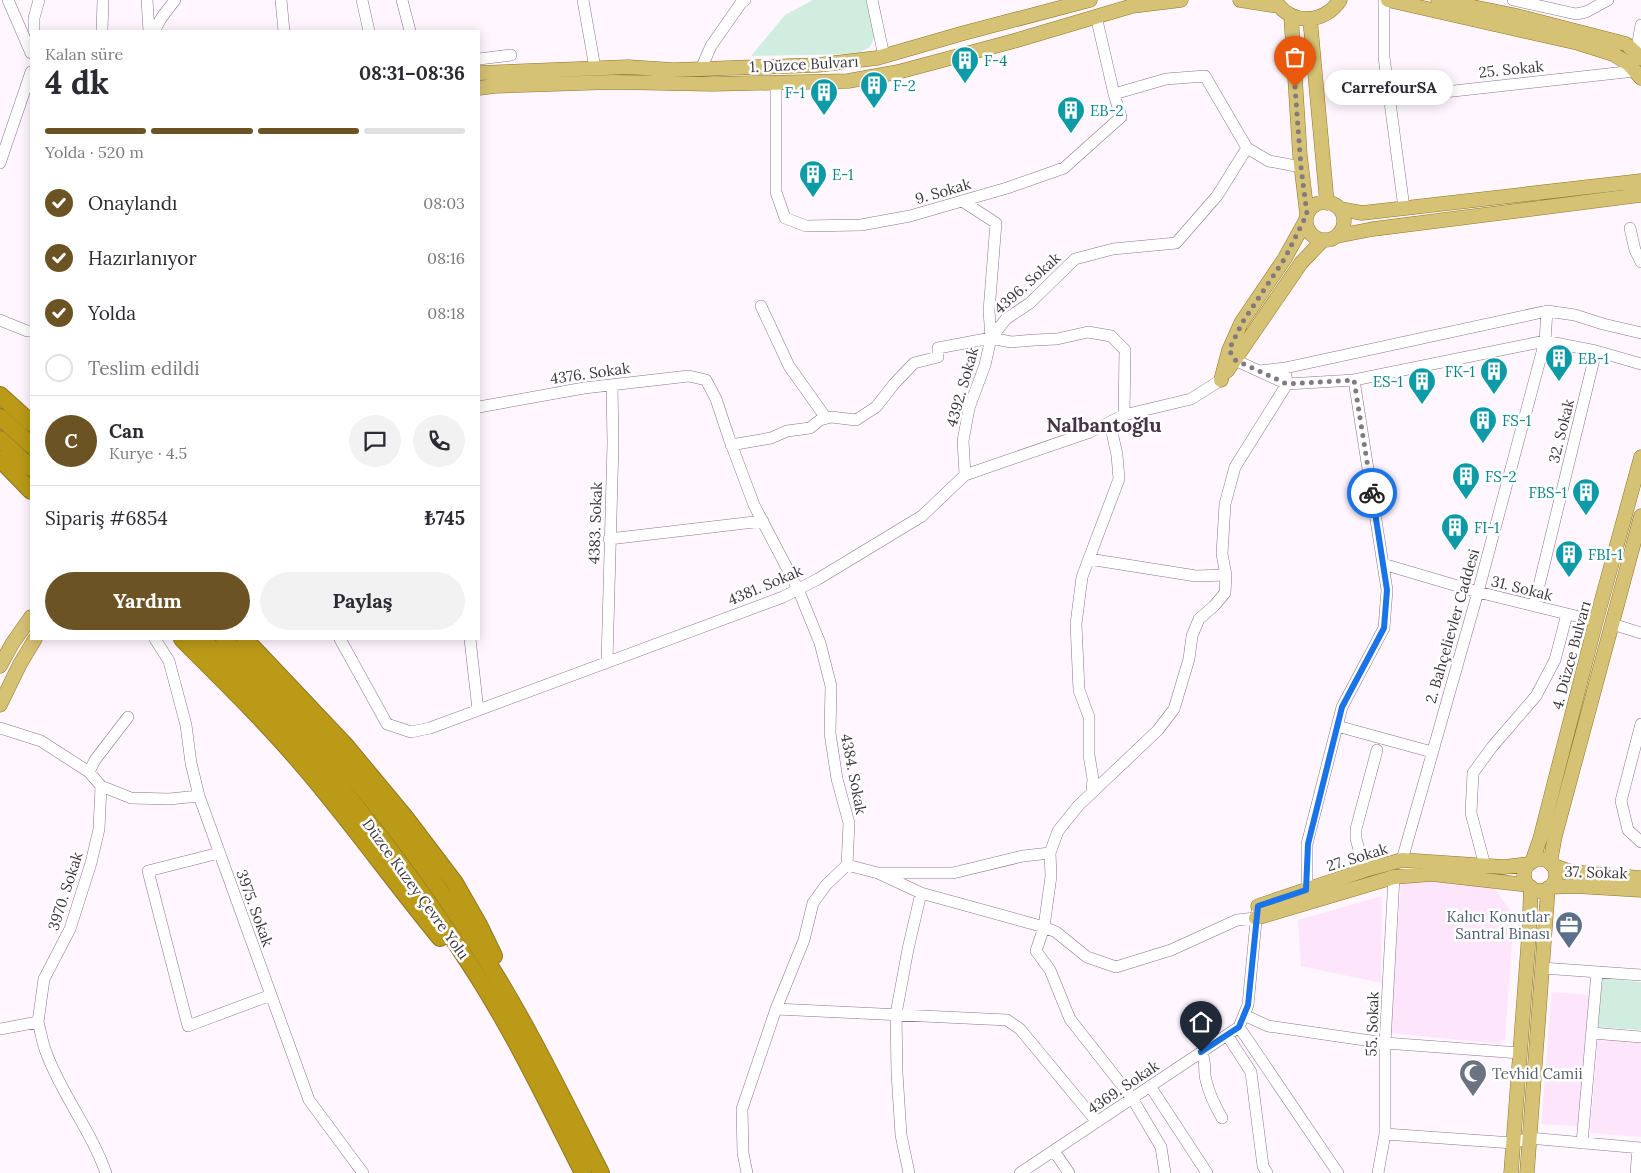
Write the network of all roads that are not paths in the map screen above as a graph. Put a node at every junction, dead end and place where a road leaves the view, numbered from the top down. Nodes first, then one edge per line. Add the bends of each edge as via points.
1 (8, 0) edge
2 (39, 0) edge
3 (103, 0) edge
4 (147, 0) edge
5 (175, 0) edge
6 (281, 0) edge
7 (362, 0) edge
8 (402, 0) edge
9 (583, 0) edge
10 (745, 0) edge
11 (872, 0) edge
12 (1089, 0) edge
13 (1182, 0) edge
14 (1240, 0) edge
15 (1340, 0) edge
16 (1386, 0) edge
17 (1443, 0) edge
18 (1513, 0) edge
19 (1608, 0) edge
20 (1276, 3) edge
21 (1291, 15) junction
22 (1096, 16) junction
23 (1310, 20) junction
24 (1641, 25) edge
25 (34, 30) edge
26 (102, 30) edge
27 (149, 30) edge
28 (155, 30) edge
29 (284, 30) edge
30 (369, 30) edge
31 (410, 30) edge
32 (30, 51) edge
33 (511, 55) dead end
34 (1638, 55) edge
35 (884, 56) junction
36 (480, 59) edge
37 (595, 68) junction
38 (700, 69) junction
39 (480, 73) edge
40 (1638, 74) edge
41 (30, 75) edge
42 (776, 82) junction
43 (480, 88) edge
44 (1114, 94) junction
45 (1390, 98) junction
46 (1247, 148) junction
47 (0, 164) edge
48 (1301, 167) junction
49 (1641, 181) edge
50 (1641, 195) edge
51 (962, 201) junction
52 (1327, 202) junction
53 (1404, 208) junction
54 (1340, 210) junction
55 (1306, 217) junction
56 (1630, 228) dead end
57 (1337, 236) junction
58 (1323, 240) junction
59 (1641, 262) edge
60 (761, 306) dead end
61 (1546, 311) junction
62 (0, 320) edge
63 (30, 331) edge
64 (1641, 333) edge
65 (991, 338) junction
66 (1545, 341) junction
67 (1596, 351) junction
68 (1232, 355) junction
69 (1641, 364) edge
70 (1285, 368) junction
71 (1259, 371) junction
72 (706, 380) joint
73 (1222, 380) joint
74 (1354, 380) junction
75 (1287, 384) junction
76 (612, 385) junction
77 (0, 395) edge
78 (480, 407) edge
79 (1124, 415) junction
80 (0, 416) edge
81 (826, 418) junction
82 (30, 422) edge
83 (1110, 423) junction
84 (0, 439) edge
85 (30, 444) edge
86 (731, 445) junction
87 (1641, 457) edge
88 (0, 459) edge
89 (30, 467) edge
90 (965, 475) junction
91 (30, 490) edge
92 (1641, 516) edge
93 (763, 522) junction
94 (610, 539) junction
95 (1089, 559) junction
96 (1383, 564) junction
97 (1226, 575) junction
98 (798, 589) junction
99 (1478, 592) junction
100 (1534, 606) junction
101 (1567, 614) junction
102 (30, 618) edge
103 (1596, 621) junction
104 (1612, 624) junction
105 (1641, 632) edge
106 (34, 640) edge
107 (156, 640) edge
108 (183, 640) edge
109 (203, 640) edge
110 (225, 640) edge
111 (246, 640) edge
112 (341, 640) edge
113 (470, 640) edge
114 (607, 662) junction
115 (0, 666) edge
116 (0, 705) edge
117 (478, 710) junction
118 (128, 717) dead end
119 (1641, 724) edge
120 (1337, 726) junction
121 (0, 728) edge
122 (1376, 750) dead end
123 (1432, 752) junction
124 (89, 772) junction
125 (101, 786) junction
126 (1092, 792) junction
127 (199, 796) junction
128 (1641, 842) edge
129 (219, 853) junction
130 (1050, 853) junction
131 (1402, 860) junction
132 (1530, 863) junction
133 (1551, 864) junction
134 (847, 865) junction
135 (1485, 866) junction
136 (1365, 870) junction
137 (878, 873) junction
138 (1394, 877) junction
139 (1641, 878) edge
140 (1605, 881) junction
141 (1529, 886) junction
142 (1549, 888) junction
143 (1306, 890) junction
144 (1641, 890) edge
145 (921, 893) junction
146 (1257, 912) junction
147 (1044, 927) junction
148 (1542, 968) junction
149 (1597, 972) junction
150 (1641, 975) edge
151 (271, 995) junction
152 (776, 1009) junction
153 (896, 1014) junction
154 (1244, 1015) junction
155 (38, 1022) junction
156 (1239, 1027) junction
157 (0, 1029) edge
158 (1592, 1033) junction
159 (1227, 1035) junction
160 (1641, 1038) edge
161 (1385, 1043) junction
162 (535, 1045) junction
163 (519, 1048) junction
164 (1201, 1052) junction
165 (1520, 1053) junction
166 (1150, 1086) junction
167 (1132, 1098) junction
168 (1222, 1118) dead end
169 (1097, 1122) junction
170 (1385, 1134) junction
171 (1529, 1138) junction
172 (1582, 1142) junction
173 (1513, 1143) junction
174 (1639, 1148) edge
175 (1054, 1150) junction
176 (106, 1173) edge
177 (363, 1173) edge
178 (583, 1173) edge
179 (601, 1173) edge
180 (747, 1173) edge
181 (908, 1173) edge
182 (1020, 1173) edge
183 (1069, 1173) edge
184 (1166, 1173) edge
185 (1207, 1173) edge
186 (1267, 1173) edge
187 (1338, 1173) edge
188 (1378, 1173) edge
189 (1511, 1173) edge
190 (1527, 1173) edge
191 (1636, 1173) edge

1 - 32 street
2 - 25 street
3 - 26 street
4 - 27 street
5 - 28 street
6 - 29 street
7 - 30 street
8 - 31 street
9 - 37 street
10 - 38 street via 712,46
11 - 35 street
12 - 35 main road, 1. Düzce Bulvarı
13 - 22 main road, 1. Düzce Bulvarı via 1132,6
14 - 20 main road
15 - 23 main road via 1332,11
16 - 40 main road via 1578,43 1613,54
16 - 45 street via 1384,56
17 - 34 main road via 1626,44
18 - 19 street via 1576,14
20 - 21 main road
21 - 23 main road
21 - 48 main road
22 - 42 main road, 1. Düzce Bulvarı via 898,72 848,81
22 - 44 street, 9. Sokak
23 - 52 main road
24 - 34 street
33 - 36 street
35 - 38 main road, 1. Düzce Bulvarı via 818,65
37 - 38 main road, 1. Düzce Bulvarı
37 - 39 main road, 1. Düzce Bulvarı
40 - 45 street, 25. Sokak
41 - 47 street
42 - 43 main road, 1. Düzce Bulvarı via 612,82
42 - 51 street, 9. Sokak via 776,192 785,218 806,226 861,225 910,216
44 - 46 street via 1166,79 1205,76
44 - 51 street, 9. Sokak via 1121,118 1064,168
45 - 53 street
46 - 48 street via 1268,161
46 - 65 street, 4396. Sokak via 1217,196 1176,243 1113,249 1075,259 1030,303 1006,319
48 - 55 main road
49 - 53 main road
50 - 57 main road
51 - 65 street via 996,224 989,311
52 - 54 main road
52 - 55 main road via 1315,205
53 - 54 main road via 1362,213
54 - 57 main road via 1344,220
55 - 58 main road via 1306,226 1312,236
55 - 68 main road via 1285,258 1242,323
56 - 59 street
57 - 58 main road
58 - 68 main road via 1301,263
60 - 81 street via 789,366
61 - 64 street via 1575,315
61 - 66 street, 2. Bahçelievler Caddesi
61 - 70 street
62 - 63 street
65 - 79 street via 1011,342 1057,339 1088,332 1111,336 1125,350
65 - 81 street via 938,348 938,357 914,363 876,407 856,420
65 - 90 street, 4392. Sokak via 969,408 963,441
66 - 67 street
66 - 74 street
66 - 99 street, 2. Bahçelievler Caddesi
67 - 69 street
67 - 100 street, 32. Sokak
68 - 71 street
68 - 73 main road
70 - 71 street
70 - 75 street
71 - 75 street
72 - 76 street, 4376. Sokak via 689,376
72 - 86 street, 4384. Sokak via 716,398
73 - 79 street, 4381. Sokak via 1191,399
74 - 75 street
74 - 96 street
75 - 97 street via 1235,467 1225,504 1222,554
76 - 78 street, 4376. Sokak
76 - 94 street, 4383. Sokak
77 - 82 highway
79 - 83 street, 4381. Sokak
80 - 85 highway
81 - 86 street via 810,428
83 - 90 street, 4381. Sokak
83 - 95 street via 1119,479
84 - 89 highway
86 - 93 street, 4384. Sokak
87 - 103 main road, 4. Düzce Bulvarı
88 - 91 highway
90 - 98 street, 4381. Sokak via 922,516
92 - 104 main road, 4. Düzce Bulvarı
93 - 94 street
93 - 98 street, 4384. Sokak
94 - 114 street, 4383. Sokak
95 - 97 street via 1196,576
95 - 126 street via 1082,577 1076,624 1079,690 1089,716
96 - 99 street, 31. Sokak
96 - 120 street via 1387,590 1384,628 1342,707
97 - 126 street via 1225,593 1199,618 1192,636 1189,659 1174,709 1158,730
98 - 114 street, 4381. Sokak
98 - 134 street, 4384. Sokak via 820,643 831,686 830,733 837,779 849,823
99 - 100 street, 31. Sokak
99 - 123 street, 2. Bahçelievler Caddesi
100 - 101 street, 31. Sokak
101 - 103 street, 31. Sokak
101 - 135 street via 1555,660 1536,696 1473,773 1471,813
102 - 115 main road
103 - 132 main road, 4. Düzce Bulvarı via 1540,839
104 - 105 street
104 - 133 main road, 4. Düzce Bulvarı via 1555,836
106 - 116 main road
107 - 127 street, 3975. Sokak via 169,661 186,725
108 - 163 highway via 304,767 356,829 455,955
109 - 163 highway, Düzce Kuzey Çevre Yolu via 270,707 362,814 470,964
110 - 162 highway, Düzce Kuzey Çevre Yolu via 334,755 420,864 479,948
111 - 162 highway via 346,746 455,883 479,925
112 - 117 street, 4381. Sokak via 387,724 411,732
113 - 117 street
114 - 117 street, 4381. Sokak
118 - 124 street
119 - 128 street via 1621,801 1628,830
120 - 123 street
120 - 143 street via 1308,844
121 - 124 street via 41,740
122 - 136 street via 1356,829
123 - 131 street, 2. Bahçelievler Caddesi
124 - 125 street
125 - 127 street via 131,798
125 - 155 street, 3970. Sokak via 100,829 91,863 70,929 44,979
126 - 130 street via 1058,831
127 - 129 street, 3975. Sokak
129 - 151 street, 3975. Sokak
129 - 151 street via 148,871 188,1026
130 - 137 street via 1023,856 953,873
130 - 147 street via 1051,876
131 - 135 main road, 27. Sokak
131 - 136 main road, 27. Sokak
132 - 133 main road via 1541,860
132 - 135 main road, 27. Sokak
132 - 141 main road via 1525,872
133 - 140 main road
133 - 142 main road via 1555,879
134 - 137 street
134 - 152 street via 812,903 804,940
136 - 143 main road, 27. Sokak
137 - 145 street
138 - 141 main road via 1432,874
138 - 146 main road
138 - 161 street, 55. Sokak
139 - 140 main road
140 - 142 main road, 37. Sokak
140 - 144 main road, 37. Sokak
141 - 142 main road via 1541,891
141 - 165 main road via 1529,934
142 - 148 main road
143 - 146 main road, 27. Sokak
145 - 147 street
145 - 153 street
146 - 147 street via 1171,950 1116,967 1087,957 1056,932
146 - 154 street via 1248,1005
147 - 167 street via 1036,951 1050,970 1070,1019
148 - 149 street
148 - 171 main road
149 - 150 street
149 - 158 street
151 - 177 street, 3975. Sokak via 309,1100
152 - 153 street
152 - 180 street via 742,1109
153 - 169 street via 1007,1020 1020,1029
153 - 181 street via 901,1135
154 - 156 street
154 - 161 street via 1268,1026
155 - 157 street
155 - 176 street via 59,1082
156 - 159 street, 4369. Sokak
156 - 187 street
158 - 160 street
158 - 172 street
159 - 164 street, 4369. Sokak
159 - 186 street via 1250,1072 1263,1166
161 - 165 street
161 - 170 street, 55. Sokak
162 - 179 highway, Düzce Kuzey Çevre Yolu
163 - 178 highway, Düzce Kuzey Çevre Yolu
164 - 166 street, 4369. Sokak
164 - 168 street via 1211,1098
165 - 173 main road
166 - 167 street, 4369. Sokak
166 - 185 street
167 - 169 street, 4369. Sokak
167 - 184 street via 1161,1147
169 - 175 street, 4369. Sokak
170 - 173 street
170 - 188 street, 55. Sokak
171 - 172 street
171 - 173 street
171 - 190 main road
172 - 174 street
173 - 189 main road
174 - 191 street
175 - 182 street, 4369. Sokak
175 - 183 street

